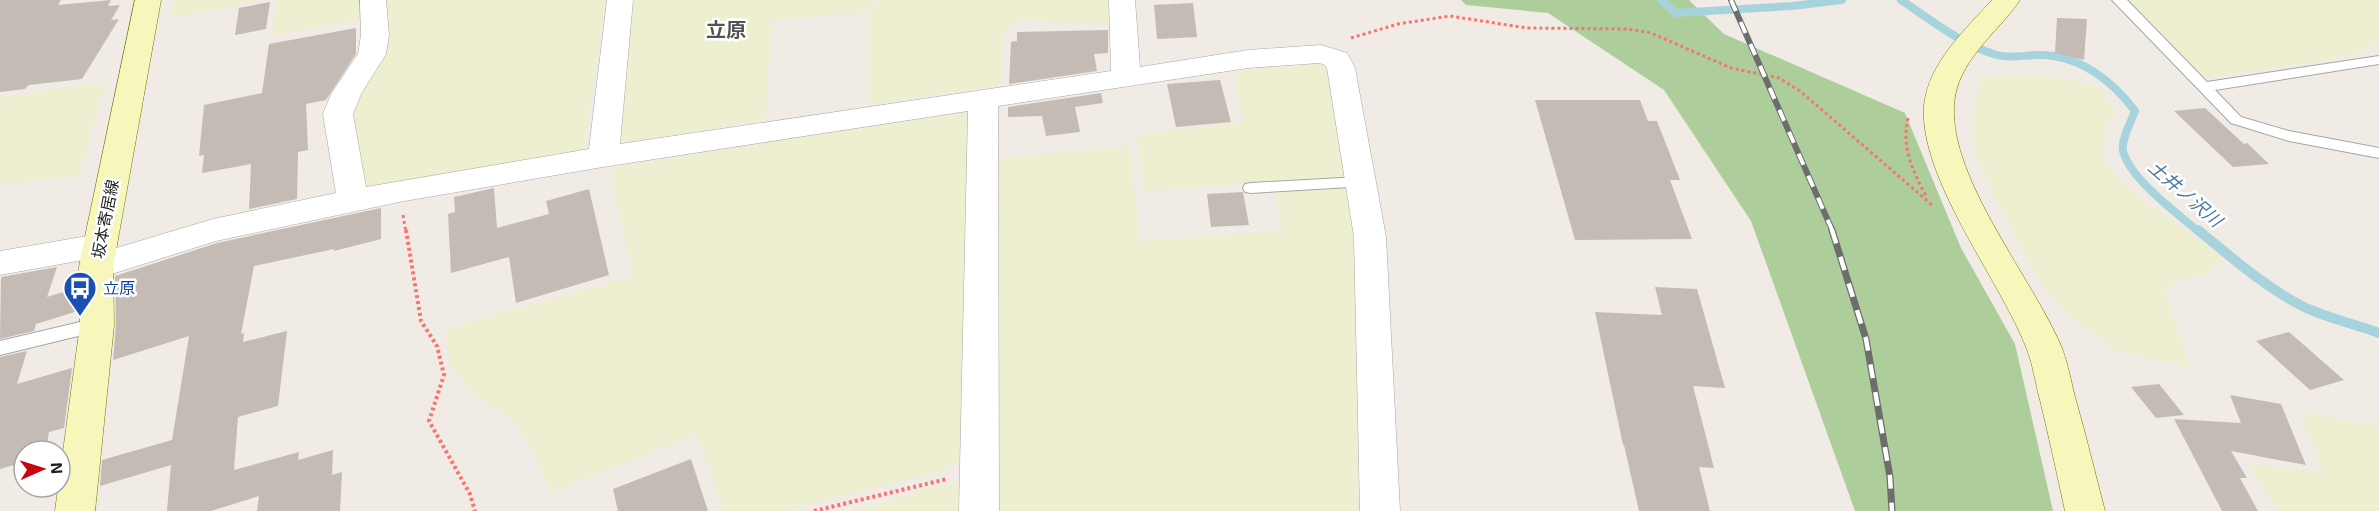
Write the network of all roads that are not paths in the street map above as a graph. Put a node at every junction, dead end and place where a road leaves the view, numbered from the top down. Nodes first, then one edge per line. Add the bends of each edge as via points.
1 (148, 0) edge
2 (374, 0) edge
3 (620, 0) edge
4 (1122, 0) edge
5 (2007, 0) edge
6 (2119, 0) edge
7 (2379, 60) edge
8 (1126, 77) junction
9 (2205, 87) junction
10 (984, 99) junction
11 (2379, 153) edge
12 (603, 157) junction
13 (1360, 182) junction
14 (1251, 188) dead end
15 (352, 200) junction
16 (98, 257) junction
17 (0, 263) edge
18 (97, 325) junction
19 (0, 348) edge
20 (75, 511) edge
21 (979, 511) edge
22 (1380, 511) edge
23 (2085, 511) edge

1 - 16 main road, 坂本寄居線
2 - 15 street via 372,54 338,114
3 - 12 street
4 - 8 street
5 - 23 main road via 1966,47 1946,78 1939,105 1939,129 1963,191 2044,348
6 - 9 lane
7 - 9 lane
8 - 10 street
8 - 13 street via 1248,59 1322,54 1337,59
9 - 11 lane via 2236,120
10 - 12 street
10 - 21 street
12 - 15 street
13 - 14 lane
13 - 22 street via 1370,237
15 - 16 street
16 - 17 street
16 - 18 main road, 坂本寄居線
18 - 19 lane
18 - 20 main road, 坂本寄居線

